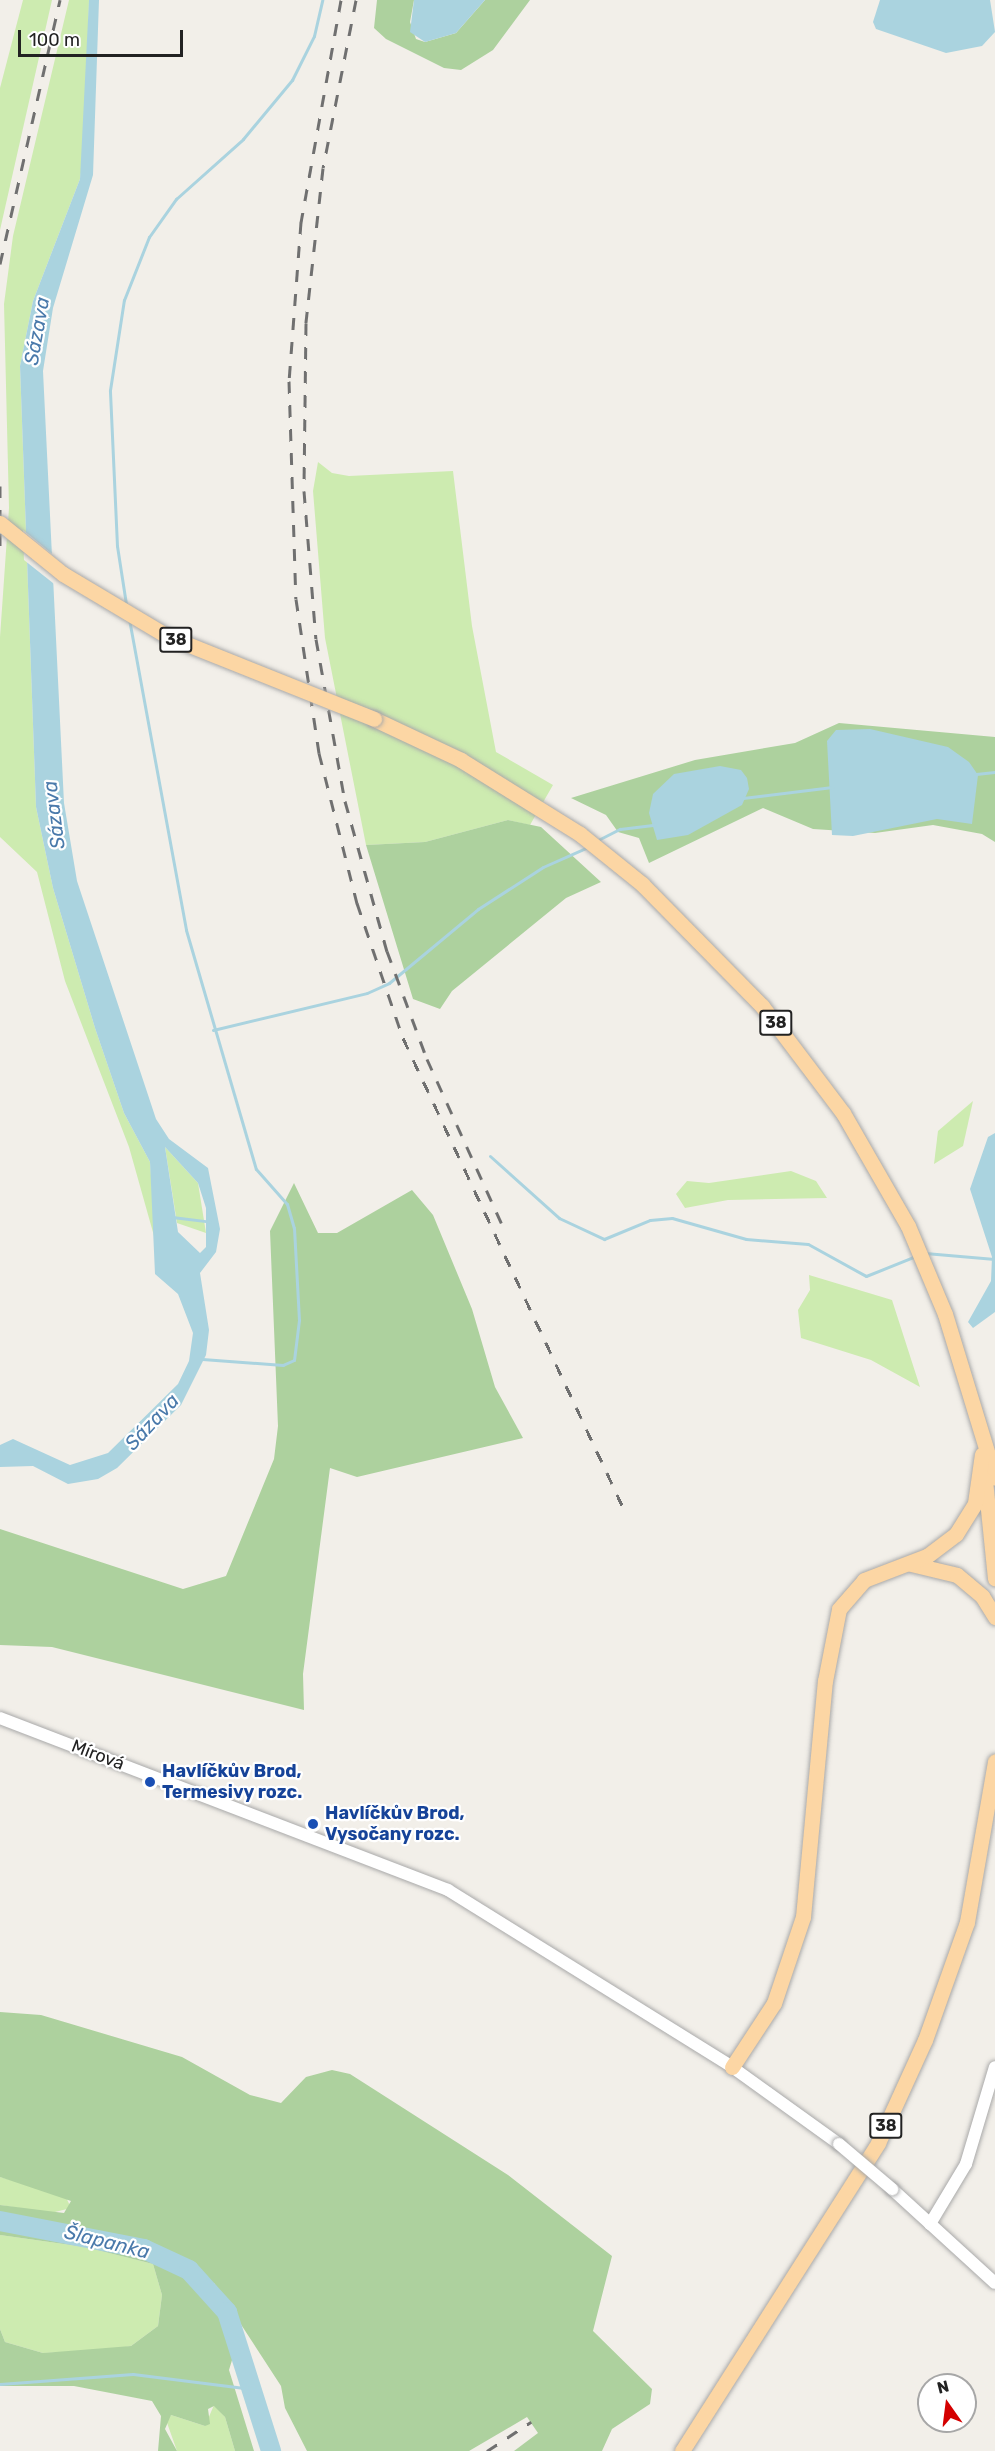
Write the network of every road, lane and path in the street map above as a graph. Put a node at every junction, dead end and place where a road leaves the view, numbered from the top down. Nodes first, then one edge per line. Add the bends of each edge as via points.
1 (0, 523) edge
2 (982, 1450) junction
3 (995, 1478) edge
4 (905, 1564) junction
5 (995, 1578) edge
6 (995, 1617) edge
7 (0, 1718) edge
8 (995, 1761) edge
9 (732, 2067) junction
10 (995, 2067) edge
11 (930, 2224) junction
12 (995, 2283) edge
13 (682, 2451) edge

1 - 2 main road, 38, bridge via 63,574 167,636 374,719 461,760 580,834 706,945 762,1006 843,1113 908,1226 927,1268
2 - 3 main road
2 - 4 main road via 978,1491 964,1524 938,1550
2 - 5 main road, 38
4 - 6 main road via 957,1575 982,1596
4 - 9 main road via 864,1580 836,1618 803,1917 774,2003
7 - 9 street, Mírová via 432,1883
8 - 13 main road, 38 via 966,1922 920,2050 872,2153
9 - 11 street, Mírová, bridge via 839,2144
10 - 11 street via 977,2136
11 - 12 street, Mírová

